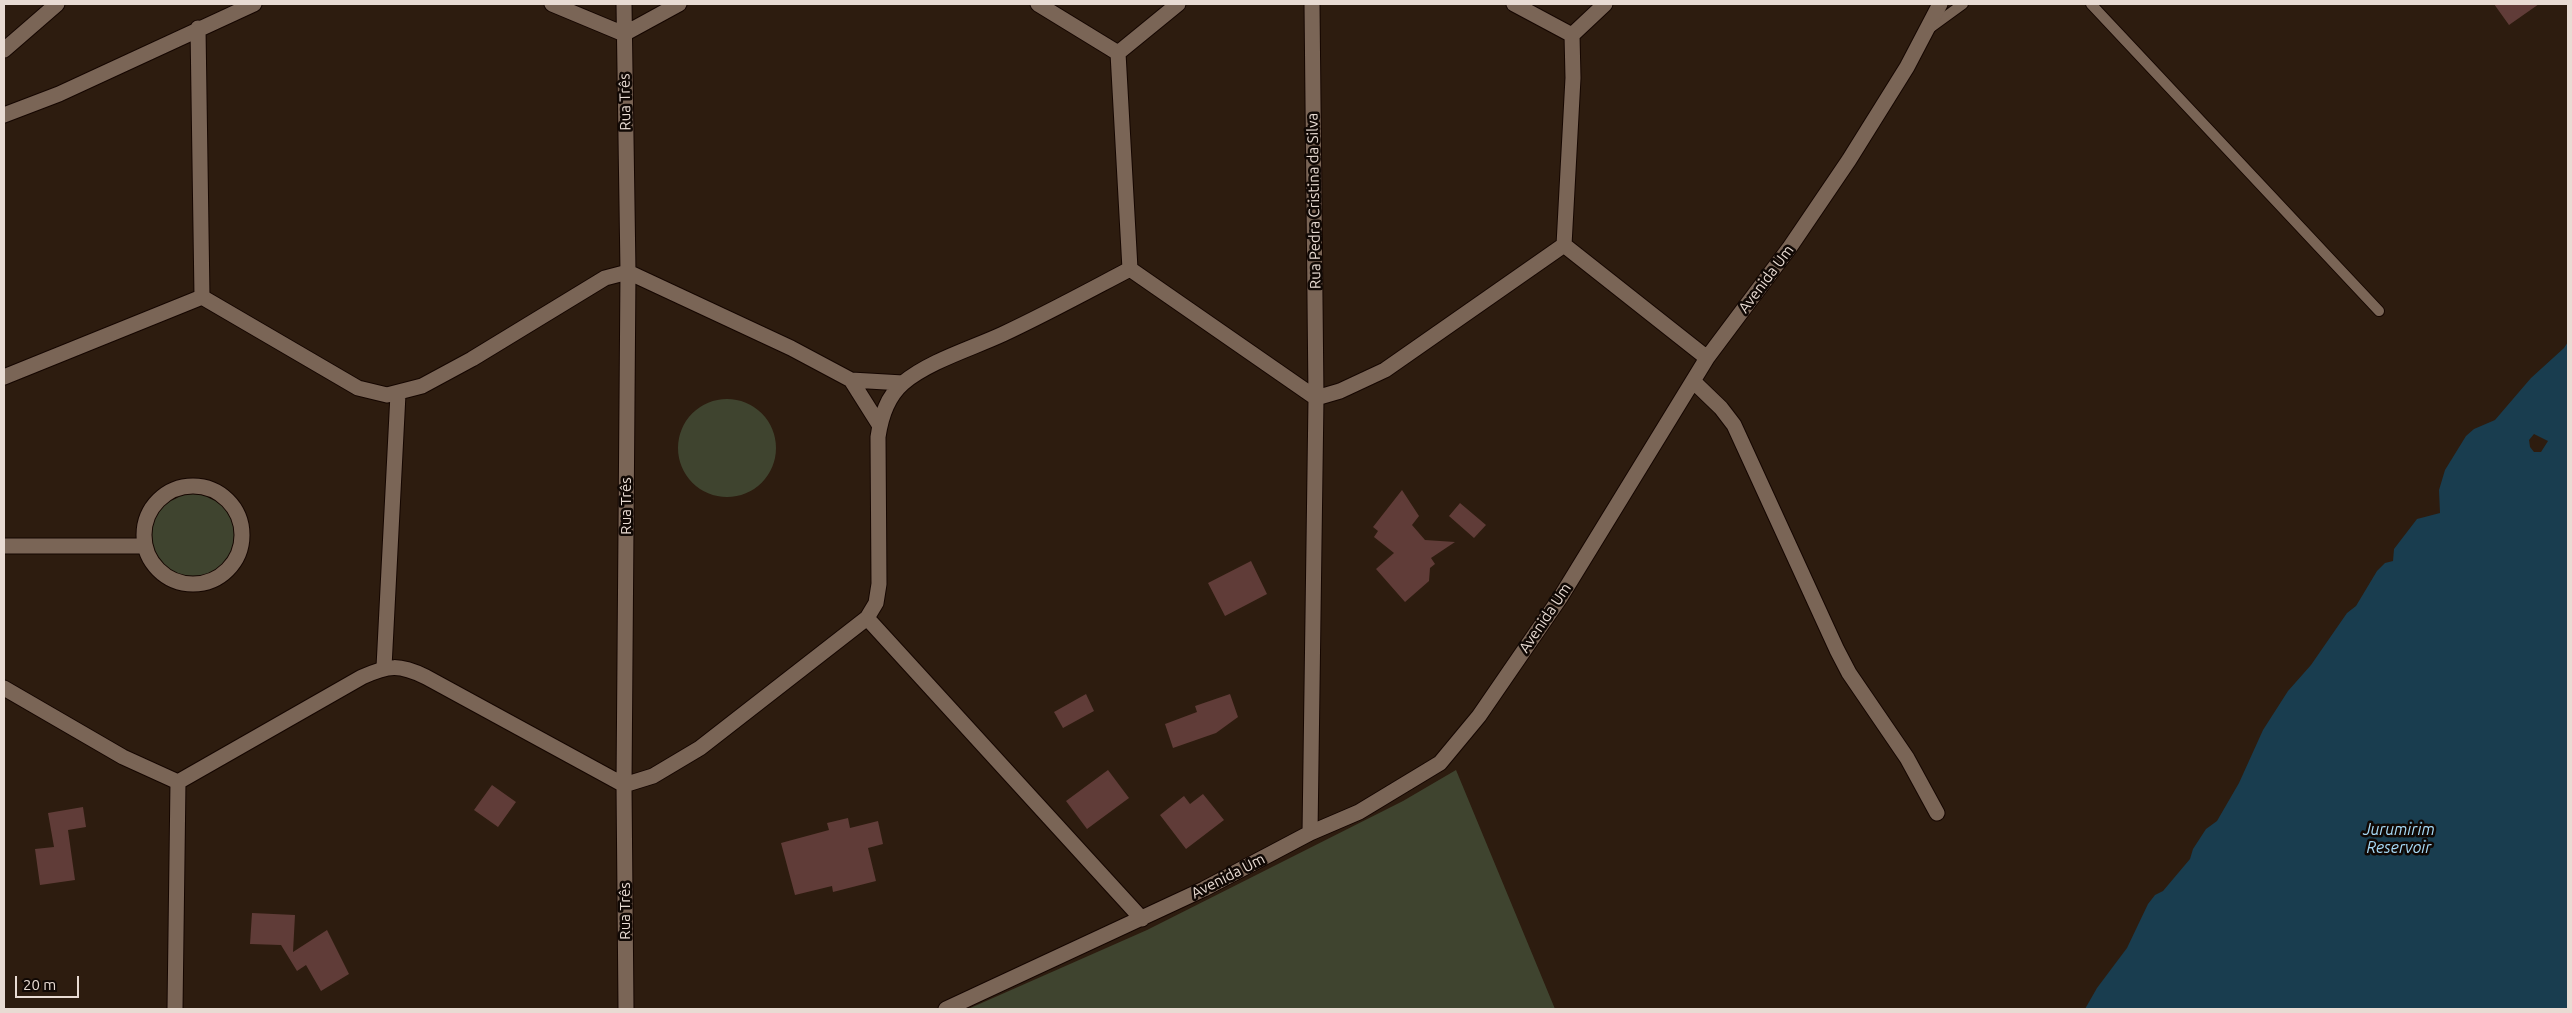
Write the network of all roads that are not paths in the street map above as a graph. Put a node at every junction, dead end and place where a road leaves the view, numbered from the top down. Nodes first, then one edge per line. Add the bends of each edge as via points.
1 (57, 4) edge
2 (254, 4) edge
3 (552, 4) edge
4 (624, 4) edge
5 (679, 4) edge
6 (1038, 4) edge
7 (1178, 4) edge
8 (1312, 4) edge
9 (1514, 4) edge
10 (1605, 4) edge
11 (1940, 4) edge
12 (1963, 4) edge
13 (2091, 4) edge
14 (198, 28) junction
15 (1926, 32) junction
16 (624, 34) junction
17 (1572, 35) junction
18 (4, 50) edge
19 (1118, 52) junction
20 (4, 115) edge
21 (1564, 245) junction
22 (1130, 269) junction
23 (628, 272) junction
24 (202, 297) junction
25 (2378, 311) dead end
26 (1707, 358) junction
27 (4, 377) edge
28 (851, 380) junction
29 (1693, 381) junction
30 (903, 383) junction
31 (398, 394) junction
32 (1316, 398) junction
33 (880, 426) junction
34 (4, 546) edge
35 (144, 546) junction
36 (867, 618) junction
37 (384, 667) junction
38 (4, 688) edge
39 (178, 782) junction
40 (624, 785) junction
41 (1937, 813) dead end
42 (1310, 833) junction
43 (1142, 918) junction
44 (175, 1009) edge
45 (626, 1009) edge
46 (946, 1009) edge

1 - 18 street
2 - 14 street
3 - 16 street
4 - 16 street, Rua Três
5 - 16 street
6 - 19 street
7 - 19 street
8 - 32 street, Rua Pedra Cristina da Silva
9 - 17 street
10 - 17 street
11 - 15 street, Avenida Um
12 - 15 lane
13 - 25 lane
14 - 20 street via 59,94
14 - 24 street
15 - 26 street, Avenida Um via 1849,160 1790,247
16 - 23 street, Rua Três
17 - 21 street via 1573,78
19 - 22 street
21 - 26 street
21 - 32 street via 1385,370 1340,391
22 - 30 street via 1005,333 919,372
22 - 32 street
23 - 28 street via 791,348
23 - 31 street via 605,278 472,359 422,386
23 - 40 street, Rua Três
24 - 27 street
24 - 31 street via 358,388 387,395
26 - 29 street, Avenida Um
28 - 30 street
28 - 33 street
29 - 41 street via 1734,425 1849,673 1907,758
29 - 42 street, Avenida Um via 1560,598 1479,716 1446,756 1398,790 1359,812
30 - 33 street via 890,398
31 - 37 street
32 - 42 street, Rua Pedra Cristina da Silva
33 - 36 street via 877,476 879,584 876,603
34 - 35 street
35 - 35 street via 144,528 151,508 163,495 178,487 197,485 214,490 228,500 242,525 239,554 230,569 216,580 199,585 182,584 166,577 154,565
36 - 40 street via 700,748 653,776
36 - 43 street
37 - 39 street via 362,676
37 - 40 street via 403,667 426,677
38 - 39 street via 123,757
39 - 44 street
40 - 45 street, Rua Três
42 - 43 street, Avenida Um
43 - 46 street, Avenida Um

